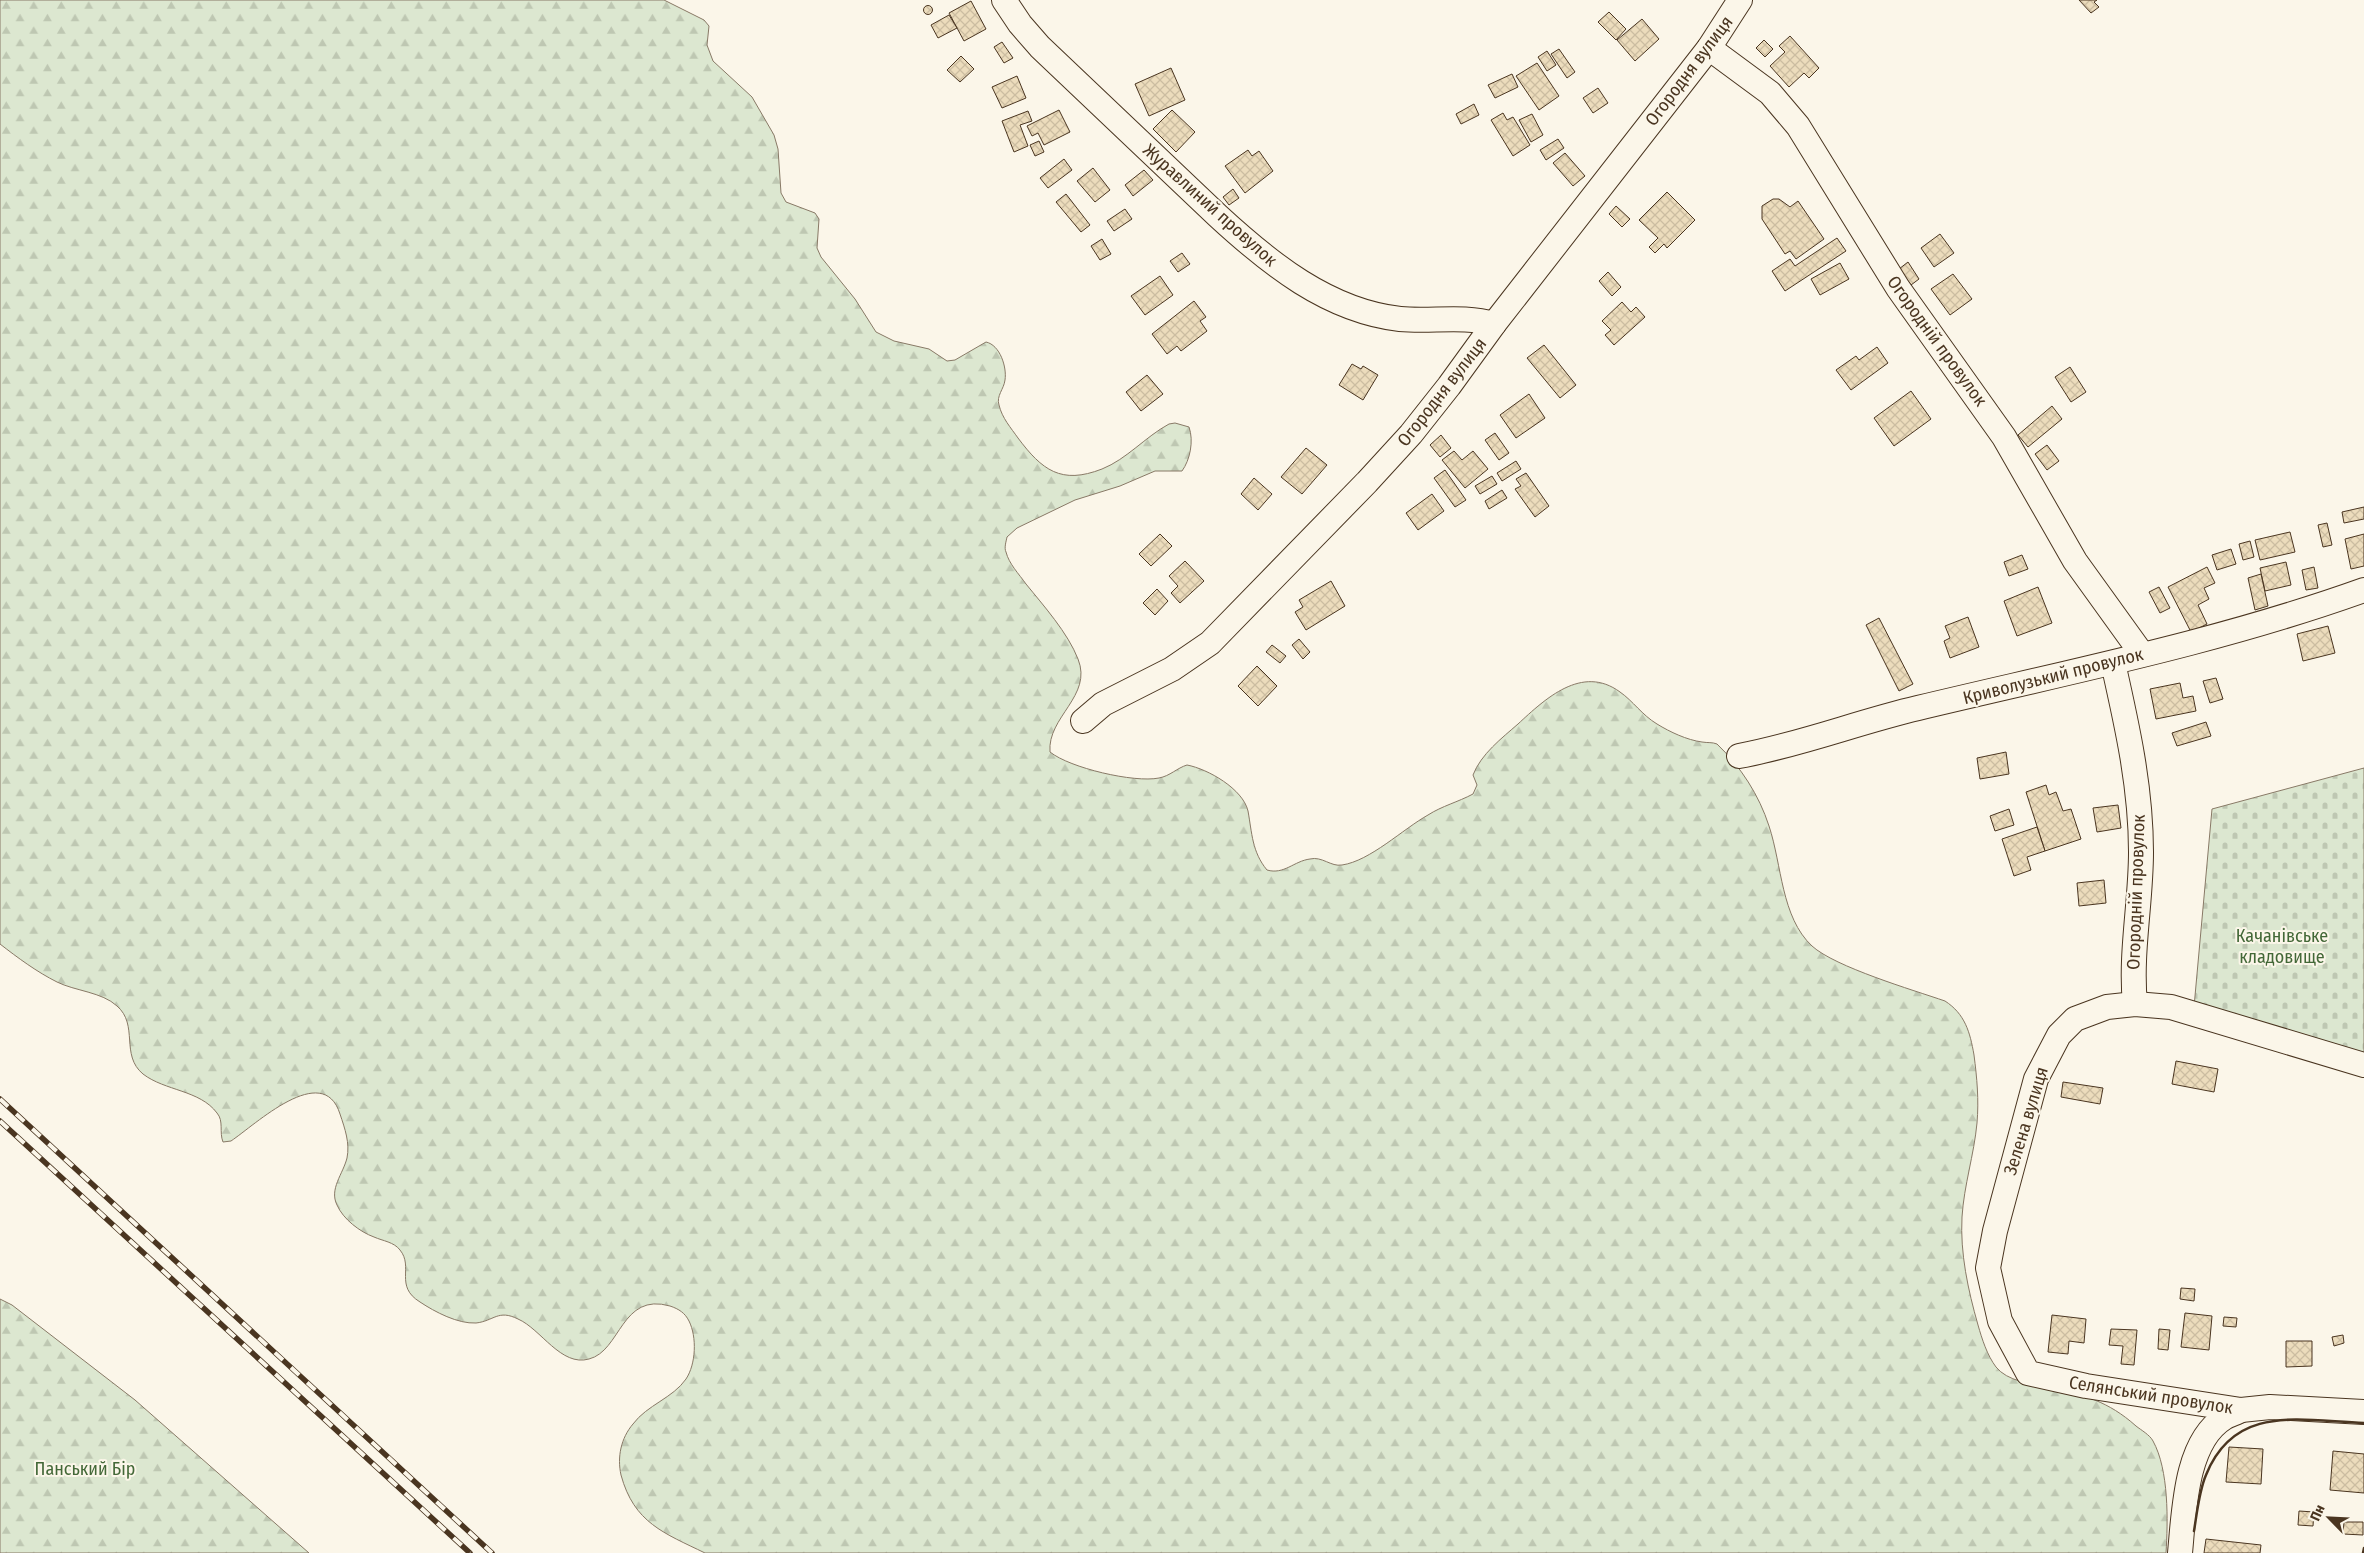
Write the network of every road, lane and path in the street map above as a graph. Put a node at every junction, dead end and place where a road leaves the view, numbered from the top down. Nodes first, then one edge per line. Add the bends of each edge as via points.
1 (1004, 0) edge
2 (1740, 0) edge
3 (1710, 48) junction
4 (1494, 324) junction
5 (2364, 590) edge
6 (2142, 654) junction
7 (2114, 663) junction
8 (1083, 722) dead end
9 (1740, 756) dead end
10 (2135, 1004) junction
11 (2364, 1066) edge
12 (2028, 1373) joint
13 (2242, 1410) junction
14 (2364, 1412) edge
15 (2180, 1553) edge

1 - 4 street, Журавлиний провулок via 1040,47 1218,216 1246,242 1308,287 1344,305 1375,314 1425,320 1463,318
2 - 3 street, Огородня вулиця
3 - 4 street, Огородня вулиця
3 - 6 street, Огородній провулок via 1770,93 1798,126 1898,288 2004,437 2075,561
4 - 8 street, Огородня вулиця via 1411,434 1221,634 1189,660 1102,704
5 - 6 street, Криволузький провулок via 2276,620
6 - 7 street, Криволузький провулок
7 - 9 street, Криволузький провулок via 1918,708
7 - 10 street, Огородній провулок via 2138,792 2141,851 2133,961
10 - 11 street, Зелена вулиця via 2171,1007
10 - 12 street, Зелена вулиця via 2097,1010 2066,1026 2044,1061 2027,1105 1988,1268 2000,1321
12 - 13 street, Селянський провулок
13 - 14 street, Селянський провулок via 2270,1407
13 - 15 street via 2223,1418 2213,1427 2196,1454 2186,1496

